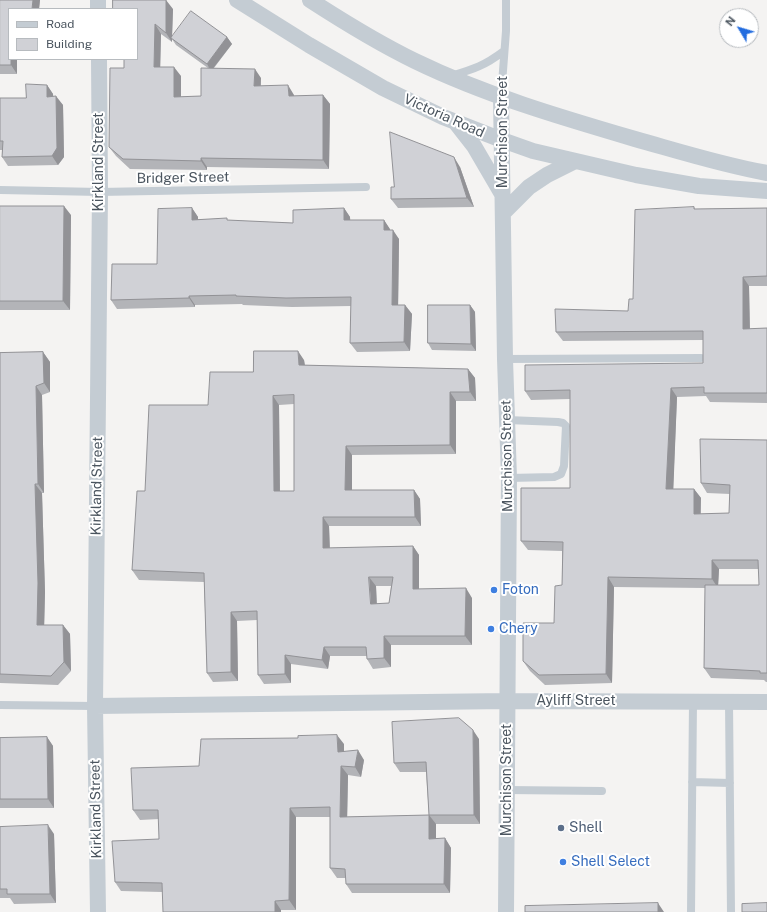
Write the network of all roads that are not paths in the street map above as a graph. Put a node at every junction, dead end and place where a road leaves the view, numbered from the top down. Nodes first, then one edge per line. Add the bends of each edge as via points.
1 (237, 0) edge
2 (310, 0) edge
3 (506, 0) edge
4 (504, 51) junction
5 (99, 60) edge
6 (450, 76) junction
7 (501, 97) junction
8 (456, 122) junction
9 (502, 140) junction
10 (575, 160) junction
11 (767, 173) edge
12 (366, 188) dead end
13 (0, 190) edge
14 (100, 192) junction
15 (767, 192) edge
16 (503, 195) junction
17 (503, 213) junction
18 (701, 358) edge
19 (505, 359) junction
20 (507, 420) junction
21 (509, 478) junction
22 (508, 701) junction
23 (693, 702) junction
24 (729, 702) junction
25 (767, 702) edge
26 (0, 705) edge
27 (95, 706) junction
28 (692, 782) junction
29 (730, 783) junction
30 (507, 790) junction
31 (602, 791) dead end
32 (98, 912) edge
33 (506, 912) edge
34 (691, 912) edge
35 (731, 912) edge

1 - 8 street, Victoria Road via 383,88
2 - 6 street via 356,29 415,61
3 - 4 lane, Murchison Street
4 - 6 lane via 488,63
4 - 7 lane, Murchison Street
5 - 14 street, Kirkland Street
6 - 7 street
7 - 9 street, Murchison Street
7 - 11 street via 709,160
8 - 9 street, Victoria Road
8 - 16 street via 474,146
9 - 10 street, Victoria Road
9 - 16 street, Murchison Street
10 - 15 street, Victoria Road via 636,175 699,186
10 - 17 street via 529,187
12 - 14 lane, Bridger Street
13 - 14 lane, Bridger Street
14 - 27 street, Kirkland Street
16 - 17 street, Murchison Street
17 - 19 street, Murchison Street
18 - 19 lane
19 - 20 street, Murchison Street
20 - 21 street, Murchison Street
20 - 21 lane via 558,422 566,426 564,466 561,474 554,477
21 - 22 street, Murchison Street
22 - 23 street, Ayliff Street
22 - 27 street, Ayliff Street
22 - 30 street, Murchison Street
23 - 24 street, Ayliff Street
23 - 28 lane
24 - 25 street, Ayliff Street
24 - 29 lane
26 - 27 lane
27 - 32 street, Kirkland Street
28 - 29 lane
28 - 34 lane
29 - 35 lane
30 - 31 lane
30 - 33 street, Murchison Street

